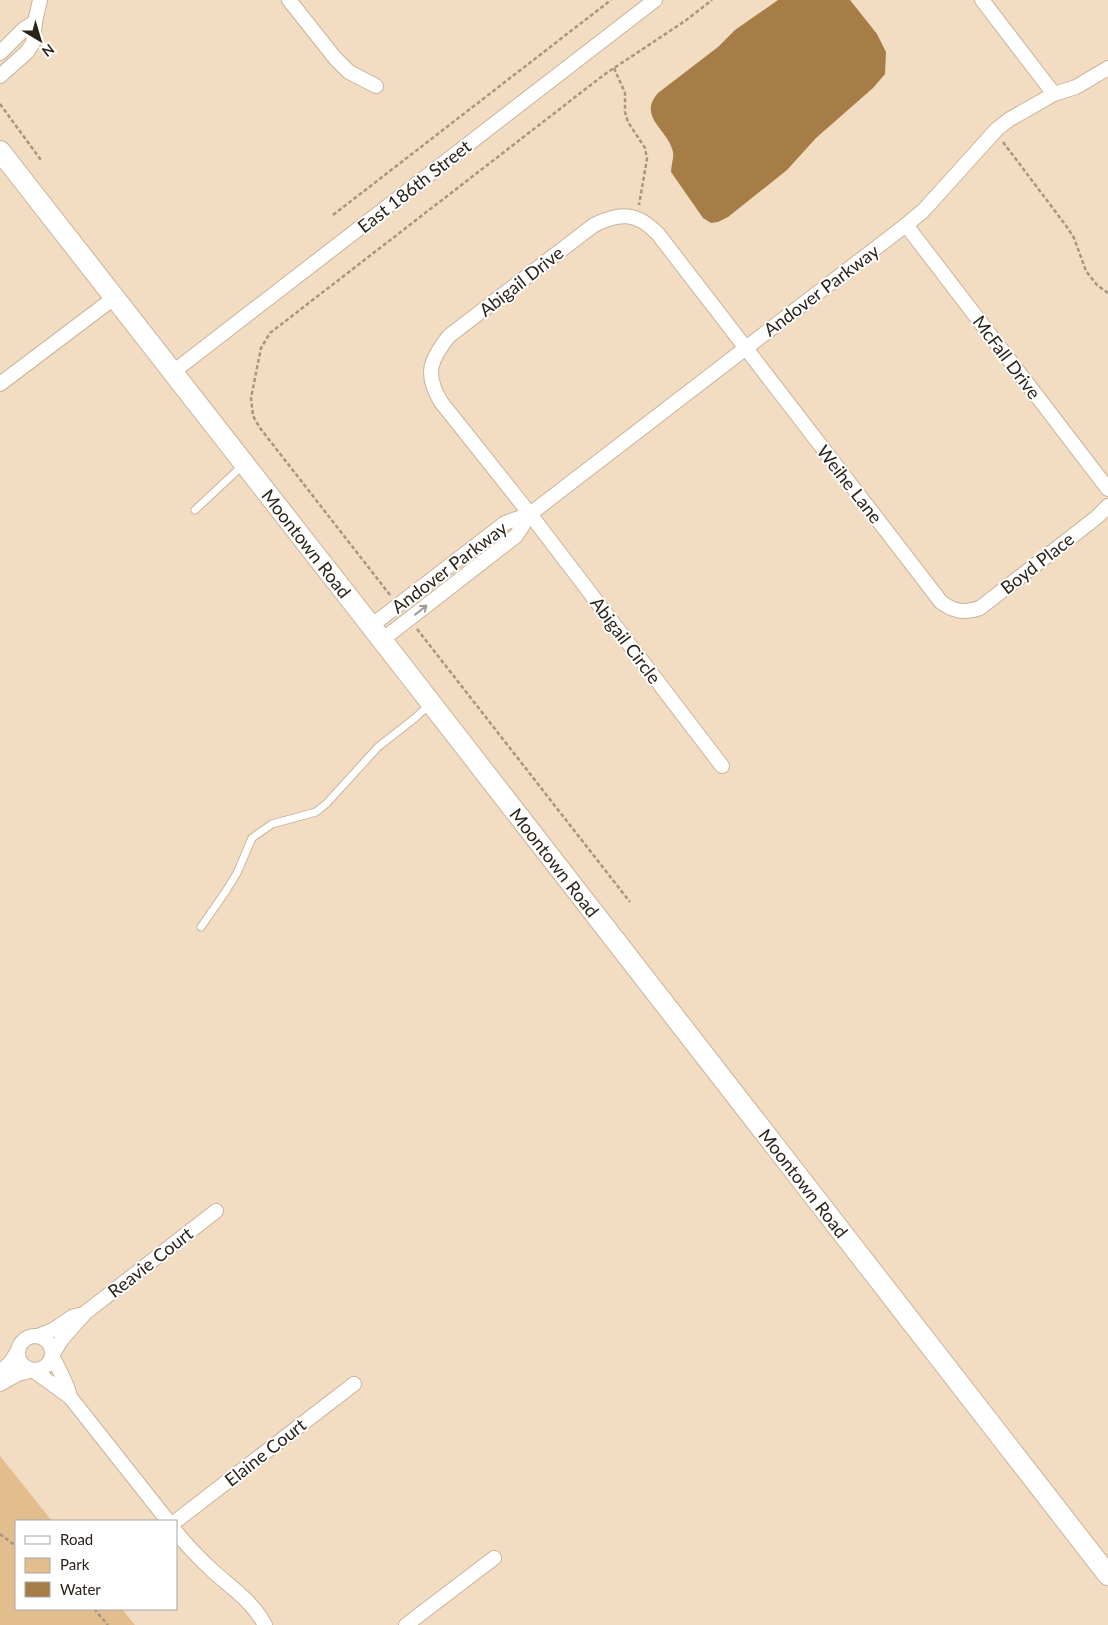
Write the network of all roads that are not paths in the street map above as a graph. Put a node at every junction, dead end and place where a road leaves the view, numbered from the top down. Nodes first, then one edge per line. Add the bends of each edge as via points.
1 (40, 0) edge
2 (289, 0) edge
3 (654, 0) edge
4 (982, 0) edge
5 (35, 22) junction
6 (0, 53) edge
7 (1108, 68) edge
8 (0, 76) edge
9 (376, 86) dead end
10 (1054, 94) junction
11 (0, 151) edge
12 (906, 225) junction
13 (114, 298) junction
14 (746, 348) junction
15 (173, 372) junction
16 (0, 384) edge
17 (244, 464) junction
18 (1108, 489) edge
19 (1108, 506) edge
20 (194, 510) dead end
21 (530, 514) junction
22 (962, 612) joint
23 (377, 633) junction
24 (431, 703) junction
25 (722, 766) dead end
26 (201, 927) dead end
27 (216, 1211) dead end
28 (85, 1313) junction
29 (38, 1336) junction
30 (18, 1350) junction
31 (52, 1355) junction
32 (33, 1370) junction
33 (0, 1372) edge
34 (0, 1384) edge
35 (354, 1384) dead end
36 (70, 1397) junction
37 (167, 1520) edge
38 (177, 1520) edge
39 (178, 1534) edge
40 (494, 1558) dead end
41 (1108, 1575) edge
42 (265, 1625) edge
43 (406, 1625) edge

1 - 5 street
2 - 9 street via 335,58 350,72
3 - 15 street, East 186th Street
4 - 10 street
5 - 6 street
5 - 8 street via 33,42 27,52
7 - 10 street, Andover Parkway via 1076,87
10 - 12 street, Andover Parkway via 995,131
11 - 13 street, Moontown Road
12 - 14 street, Andover Parkway
12 - 18 street, McFall Drive
13 - 15 street, Moontown Road
13 - 16 street
14 - 21 street, Andover Parkway
14 - 21 street, Abigail Drive via 650,225 625,216 610,217 594,225 449,336 436,352 431,368 435,392
14 - 22 street, Weihe Lane via 941,602
15 - 17 street, Moontown Road
17 - 20 lane
17 - 23 street, Moontown Road
19 - 22 street, Boyd Place via 980,608
21 - 23 street, Andover Parkway via 505,523
21 - 25 street, Abigail Circle
23 - 24 street, Moontown Road
24 - 26 lane via 378,747 316,812 272,824 252,838 237,873
24 - 41 street, Moontown Road
27 - 28 street, Reavie Court
28 - 29 street, Reavie Court
28 - 31 street, Reavie Court
29 - 30 street via 24,1340
29 - 31 street via 50,1344
30 - 32 street via 23,1365
30 - 33 street
31 - 32 street via 48,1365
31 - 36 street
32 - 34 street
32 - 36 street
35 - 38 street, Elaine Court
36 - 37 street
39 - 42 street via 214,1572 243,1596
40 - 43 street

